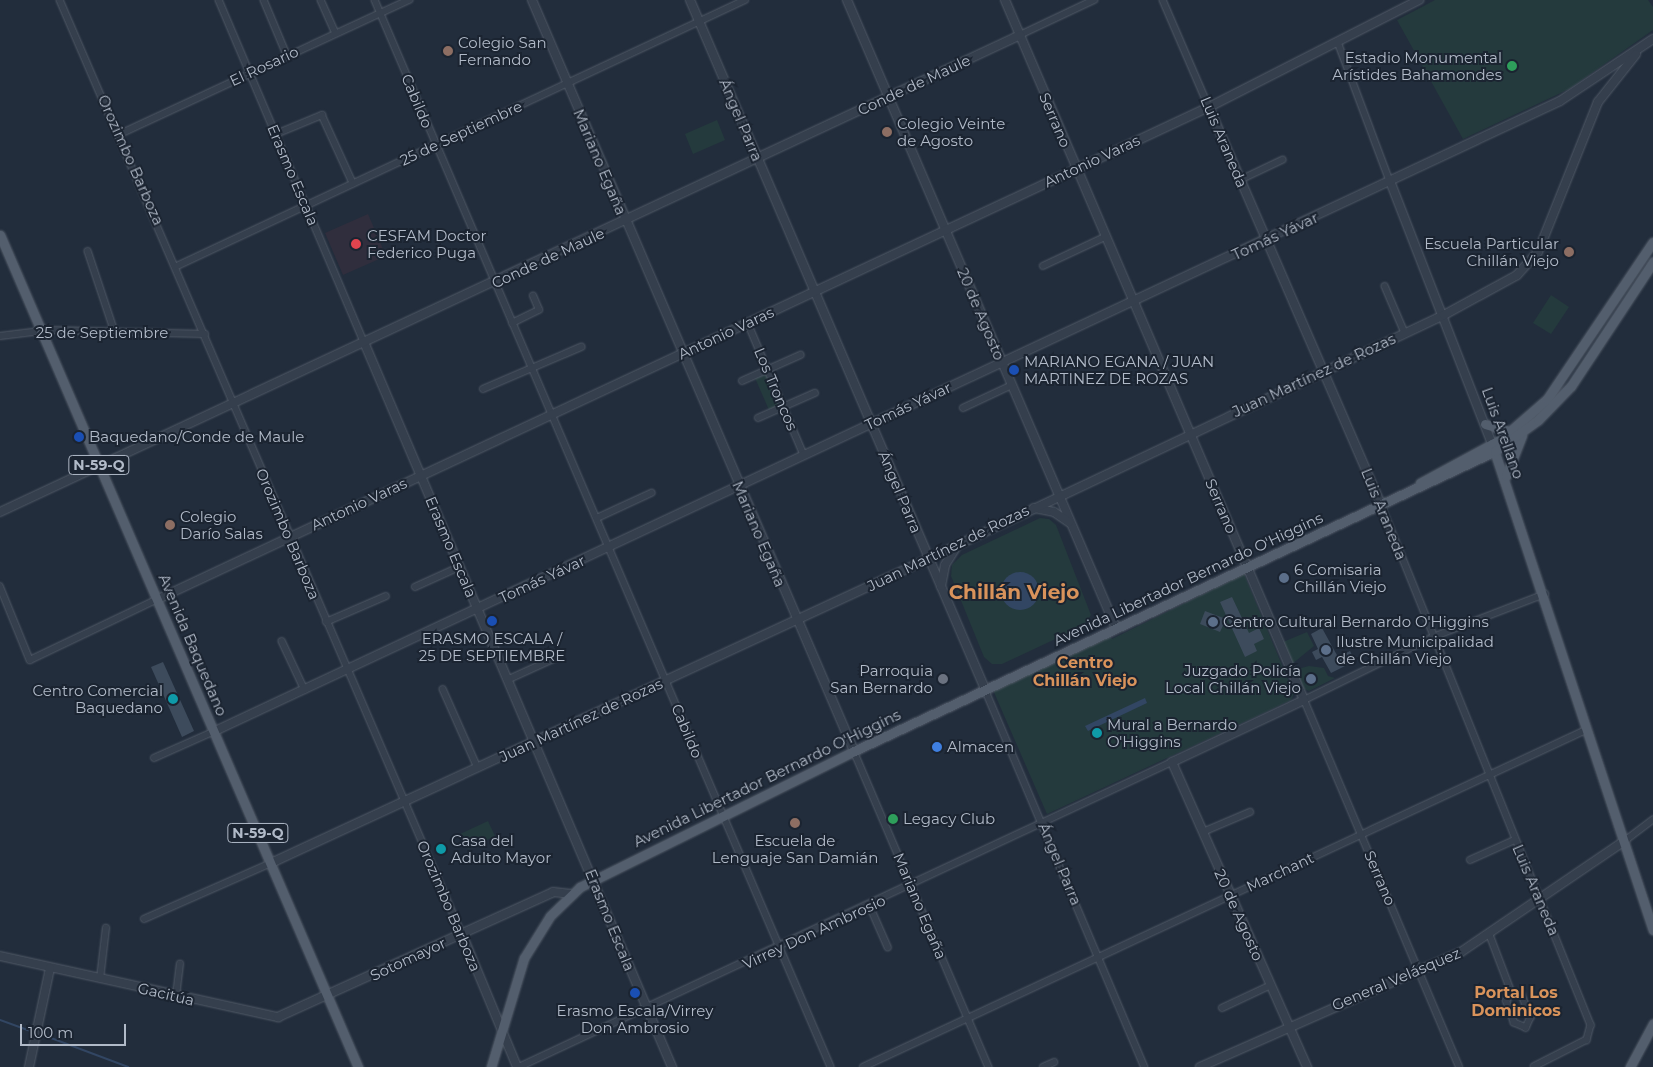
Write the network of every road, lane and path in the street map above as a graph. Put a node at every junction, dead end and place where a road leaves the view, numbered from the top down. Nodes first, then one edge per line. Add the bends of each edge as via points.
1 (61, 0) edge
2 (219, 0) edge
3 (264, 0) edge
4 (321, 0) edge
5 (374, 0) edge
6 (410, 0) edge
7 (532, 0) edge
8 (690, 0) edge
9 (745, 0) edge
10 (847, 0) edge
11 (1005, 0) edge
12 (1094, 0) edge
13 (1163, 0) edge
14 (1419, 0) edge
15 (380, 13) junction
16 (699, 22) junction
17 (335, 32) junction
18 (1020, 35) junction
19 (1653, 39) edge
20 (1338, 42) junction
21 (1636, 54) junction
22 (287, 55) junction
23 (250, 72) junction
24 (567, 83) junction
25 (888, 97) junction
26 (1209, 107) junction
27 (120, 134) junction
28 (276, 134) junction
29 (435, 145) junction
30 (758, 159) junction
31 (1282, 160) dead end
32 (1076, 169) junction
33 (1240, 180) junction
34 (1390, 181) junction
35 (353, 183) junction
36 (306, 205) junction
37 (624, 222) junction
38 (945, 230) junction
39 (0, 235) edge
40 (1105, 237) junction
41 (1266, 240) junction
42 (1653, 242) edge
43 (88, 252) dead end
44 (1653, 262) edge
45 (177, 266) junction
46 (1043, 266) dead end
47 (495, 282) junction
48 (1385, 286) dead end
49 (815, 292) junction
50 (533, 296) dead end
51 (1133, 303) junction
52 (1444, 315) junction
53 (512, 323) junction
54 (748, 323) junction
55 (40, 330) junction
56 (115, 332) junction
57 (1405, 333) junction
58 (205, 334) junction
59 (0, 336) edge
60 (364, 342) junction
61 (581, 347) dead end
62 (682, 354) junction
63 (800, 355) dead end
64 (1002, 362) junction
65 (532, 368) junction
66 (768, 370) junction
67 (1323, 371) junction
68 (742, 381) dead end
69 (1012, 386) junction
70 (483, 389) dead end
71 (816, 393) dead end
72 (233, 401) junction
73 (784, 407) junction
74 (964, 408) dead end
75 (552, 414) junction
76 (758, 418) dead end
77 (871, 423) junction
78 (1485, 424) junction
79 (1528, 428) junction
80 (1511, 432) junction
81 (1190, 434) junction
82 (1494, 448) junction
83 (804, 455) junction
84 (98, 464) junction
85 (420, 475) junction
86 (1506, 479) junction
87 (739, 486) junction
88 (651, 494) dead end
89 (1059, 495) junction
90 (1381, 504) junction
91 (1033, 508) junction
92 (0, 512) edge
93 (597, 518) junction
94 (1071, 523) junction
95 (288, 537) junction
96 (958, 544) junction
97 (609, 547) junction
98 (928, 559) junction
99 (459, 567) junction
100 (1247, 567) junction
101 (0, 586) edge
102 (415, 587) dead end
103 (941, 588) junction
104 (1545, 594) junction
105 (386, 596) dead end
106 (158, 599) junction
107 (477, 610) junction
108 (796, 620) junction
109 (326, 622) junction
110 (1116, 628) junction
111 (1433, 636) junction
112 (282, 641) dead end
113 (560, 656) dead end
114 (347, 670) junction
115 (507, 680) junction
116 (666, 681) junction
117 (443, 689) dead end
118 (985, 689) junction
119 (305, 690) junction
120 (1304, 700) junction
121 (1589, 728) junction
122 (215, 731) junction
123 (534, 742) junction
124 (854, 751) junction
125 (154, 758) dead end
126 (1172, 762) junction
127 (478, 768) junction
128 (1488, 775) junction
129 (404, 802) junction
130 (1250, 812) dead end
131 (722, 814) junction
132 (1653, 820) edge
133 (1044, 824) junction
134 (1203, 832) junction
135 (1362, 834) junction
136 (1515, 840) junction
137 (1626, 840) junction
138 (1470, 860) dead end
139 (271, 863) junction
140 (593, 879) junction
141 (912, 887) junction
142 (571, 894) junction
143 (1230, 896) junction
144 (1540, 899) junction
145 (870, 906) junction
146 (144, 919) dead end
147 (106, 928) dead end
148 (1653, 930) edge
149 (462, 934) junction
150 (1490, 935) junction
151 (888, 946) dead end
152 (780, 947) junction
153 (1099, 956) junction
154 (0, 958) edge
155 (180, 964) dead end
156 (50, 968) junction
157 (1420, 972) junction
158 (100, 979) junction
159 (1271, 986) junction
160 (1512, 993) junction
161 (176, 996) junction
162 (328, 996) junction
163 (1222, 1008) dead end
164 (646, 1009) junction
165 (968, 1018) junction
166 (1653, 1024) edge
167 (1289, 1025) junction
168 (502, 1030) junction
169 (1054, 1062) dead end
170 (29, 1067) edge
171 (358, 1067) edge
172 (491, 1067) edge
173 (518, 1067) edge
174 (672, 1067) edge
175 (831, 1067) edge
176 (863, 1067) edge
177 (989, 1067) edge
178 (1043, 1067) edge
179 (1146, 1067) edge
180 (1200, 1067) edge
181 (1307, 1067) edge
182 (1459, 1067) edge
183 (1534, 1067) edge
184 (1630, 1067) edge

1 - 27 street, Orozimbo Barboza
2 - 23 street, Erasmo Escala
3 - 22 street
4 - 17 street
5 - 15 street, Cabildo
6 - 15 street, El Rosario
7 - 24 street, Mariano Egaña
8 - 16 street, Ángel Parra
9 - 16 street, 25 de Septiembre
10 - 25 street, 20 de Agosto
11 - 18 street, Serrano
12 - 18 street, Conde de Maule
13 - 26 street, Luis Araneda
14 - 20 street, Antonio Varas
15 - 17 street, El Rosario
15 - 29 street, Cabildo
16 - 24 street, 25 de Septiembre
16 - 30 street, Ángel Parra
17 - 22 street, El Rosario
18 - 25 street, Conde de Maule
18 - 32 street, Serrano
19 - 21 street, Tomás Yávar
20 - 26 street, Antonio Varas
20 - 34 street, Luis Arellano
21 - 34 street, Tomás Yávar via 1560,101
21 - 52 street, Juan Martínez de Rozas via 1594,110 1531,264
22 - 23 street, El Rosario
23 - 27 street, El Rosario
23 - 28 street, Erasmo Escala
24 - 29 street, 25 de Septiembre
24 - 37 street, Mariano Egaña
25 - 30 street, Conde de Maule
25 - 38 street, 20 de Agosto
26 - 32 street, Antonio Varas
26 - 33 street, Luis Araneda
27 - 45 street, Orozimbo Barboza
28 - 35 street via 322,115
28 - 36 street, Erasmo Escala
29 - 35 street, 25 de Septiembre
29 - 47 street, Cabildo
30 - 37 street, Conde de Maule
30 - 49 street, Ángel Parra
31 - 33 street
32 - 38 street, Antonio Varas
32 - 40 street, Serrano
33 - 41 street, Luis Araneda
34 - 41 street, Tomás Yávar
34 - 52 street, Luis Arellano
35 - 36 street, 25 de Septiembre
36 - 45 street, 25 de Septiembre
36 - 60 street, Erasmo Escala
37 - 47 street, Conde de Maule
37 - 62 street, Mariano Egaña
38 - 49 street, Antonio Varas
38 - 64 street, 20 de Agosto
39 - 55 main road, Avenida Baquedano / N-59-Q
40 - 46 street
40 - 51 street, Serrano
41 - 51 street, Tomás Yávar
41 - 67 street, Luis Araneda
42 - 80 main road, Avenida Libertador Bernardo O'Higgins via 1560,383
43 - 56 street
44 - 79 main road, Avenida Libertador Bernardo O'Higgins via 1579,376
45 - 58 street, Orozimbo Barboza
47 - 53 street, Cabildo
47 - 60 street, Conde de Maule
48 - 57 street
49 - 54 street, Antonio Varas
49 - 77 street, Ángel Parra
50 - 53 street via 539,310
51 - 64 street, Tomás Yávar
51 - 81 street, Serrano
52 - 57 street, Juan Martínez de Rozas
52 - 78 street, Luis Arellano
53 - 65 street, Cabildo
54 - 62 street, Antonio Varas
54 - 66 street, Los Troncos
55 - 56 street, 25 de Septiembre
55 - 59 street, 25 de Septiembre
55 - 84 main road, Avenida Baquedano / N-59-Q
56 - 58 street, 25 de Septiembre
57 - 67 street, Juan Martínez de Rozas
58 - 72 street, Orozimbo Barboza
60 - 72 street, Conde de Maule
60 - 85 street, Erasmo Escala
61 - 65 street
62 - 75 street, Antonio Varas
62 - 87 street, Mariano Egaña
63 - 66 street
64 - 69 street, 20 de Agosto
64 - 77 street, Tomás Yávar
65 - 70 street
65 - 75 street, Cabildo
66 - 68 street
66 - 73 street, Los Troncos
67 - 81 street, Juan Martínez de Rozas
67 - 90 street, Luis Araneda
69 - 74 street
69 - 89 street, 20 de Agosto
71 - 73 street
72 - 84 street, Conde de Maule
72 - 95 street, Orozimbo Barboza
73 - 76 street
73 - 83 street, Los Troncos
75 - 85 street, Antonio Varas
75 - 93 street, Cabildo
77 - 83 street, Tomás Yávar
77 - 98 street, Ángel Parra
78 - 80 main road
78 - 82 street, Luis Arellano
79 - 82 main road, Avenida Libertador Bernardo O'Higgins
79 - 86 main road via 1511,454
80 - 82 main road, Avenida Libertador Bernardo O'Higgins
81 - 89 street, Juan Martínez de Rozas
81 - 100 street, Serrano
82 - 86 main road, Luis Arellano
82 - 90 main road, Avenida Libertador Bernardo O'Higgins
83 - 87 street, Tomás Yávar
84 - 92 street, Conde de Maule
84 - 106 main road, Avenida Baquedano / N-59-Q
85 - 95 street, Antonio Varas
85 - 99 street, Erasmo Escala
86 - 104 main road, Luis Arellano
87 - 97 street, Tomás Yávar
87 - 108 street, Mariano Egaña
88 - 93 street
89 - 91 street, Juan Martínez de Rozas
89 - 94 street, 20 de Agosto
90 - 100 main road, Avenida Libertador Bernardo O'Higgins
90 - 111 street, Luis Araneda
91 - 94 street via 1054,512
91 - 96 street, Juan Martínez de Rozas
93 - 97 street, Cabildo
94 - 110 street, 20 de Agosto
95 - 106 street, Antonio Varas
95 - 109 street, Orozimbo Barboza
96 - 98 street, Juan Martínez de Rozas
96 - 103 street via 945,565
97 - 107 street, Tomás Yávar
97 - 116 street, Cabildo
98 - 103 street, Ángel Parra
98 - 108 street, Juan Martínez de Rozas
99 - 102 street
99 - 107 street, Erasmo Escala
100 - 110 main road, Avenida Libertador Bernardo O'Higgins
100 - 120 street, Serrano
101 - 106 street, Antonio Varas via 30,660
103 - 118 street, Ángel Parra
104 - 111 street, Virrey Don Ambrosio
104 - 121 main road, Luis Arellano
105 - 109 street
106 - 122 main road, Avenida Baquedano / N-59-Q
107 - 114 street, Tomás Yávar
107 - 115 street, Erasmo Escala
108 - 116 street, Juan Martínez de Rozas
108 - 124 street, Mariano Egaña
109 - 114 street, Orozimbo Barboza
110 - 118 main road, Avenida Libertador Bernardo O'Higgins
111 - 120 street, Virrey Don Ambrosio
111 - 128 street, Luis Araneda
112 - 119 street
113 - 115 street
114 - 119 street, Tomás Yávar
114 - 129 street, Orozimbo Barboza
115 - 123 street, Erasmo Escala
116 - 123 street, Juan Martínez de Rozas
116 - 131 street, Cabildo
117 - 127 street
118 - 124 main road, Avenida Libertador Bernardo O'Higgins
118 - 133 street, Ángel Parra
119 - 122 street, Tomás Yávar
120 - 126 street, Virrey Don Ambrosio
120 - 135 street, Serrano
121 - 128 street, Marchant
121 - 137 main road, Luis Arellano
122 - 125 street, Tomás Yávar
122 - 139 main road, Avenida Baquedano / N-59-Q
123 - 127 street, Juan Martínez de Rozas
123 - 140 street, Erasmo Escala
124 - 131 main road, Avenida Libertador Bernardo O'Higgins
124 - 141 street, Mariano Egaña
126 - 133 street, Virrey Don Ambrosio
126 - 134 street, 20 de Agosto
127 - 129 street, Juan Martínez de Rozas
128 - 135 street, Marchant
128 - 136 street, Luis Araneda
129 - 139 street, Juan Martínez de Rozas
129 - 149 street, Orozimbo Barboza
130 - 134 street
131 - 140 main road, Avenida Libertador Bernardo O'Higgins
131 - 152 street, Cabildo
132 - 137 street, General Velásquez
133 - 141 street, Virrey Don Ambrosio
133 - 153 street, Ángel Parra
134 - 143 street, 20 de Agosto
135 - 143 street, Marchant
135 - 157 street, Serrano
136 - 138 street
136 - 144 street, Luis Araneda
137 - 144 street, General Velásquez
137 - 148 main road, Luis Arellano
139 - 146 street, Juan Martínez de Rozas
139 - 162 main road, Avenida Baquedano / N-59-Q
140 - 142 main road, Avenida Libertador Bernardo O'Higgins
140 - 164 street, Erasmo Escala
141 - 145 street, Virrey Don Ambrosio
141 - 165 street, Mariano Egaña
142 - 149 street, Sotomayor via 553,892
142 - 168 main road, Avenida Libertador Bernardo O'Higgins via 524,958
143 - 153 street, Marchant
143 - 159 street, 20 de Agosto
144 - 150 street, General Velásquez
144 - 183 street, Luis Araneda via 1591,1034
145 - 151 street
145 - 152 street, Virrey Don Ambrosio
147 - 158 street
149 - 162 street, Sotomayor
149 - 168 street, Orozimbo Barboza
150 - 157 street, General Velásquez
150 - 160 street
152 - 164 street, Virrey Don Ambrosio
152 - 175 street, Cabildo
153 - 165 street, Marchant
153 - 179 street, Ángel Parra
154 - 156 street, Gacitúa
155 - 161 street
156 - 158 street, Gacitúa
156 - 170 street
157 - 167 street, General Velásquez
157 - 182 street, Serrano
158 - 161 street, Gacitúa
159 - 163 street
159 - 167 street, 20 de Agosto
160 - 160 street via 1506,1001 1512,1017 1517,1027 1526,1028 1531,1017 1522,995
161 - 162 street, Gacitúa via 272,1017
162 - 171 main road, Avenida Baquedano / N-59-Q
164 - 173 street, Virrey Don Ambrosio
164 - 174 street, Erasmo Escala
165 - 176 street, Marchant
165 - 177 street, Mariano Egaña
166 - 184 main road
167 - 180 street, General Velásquez
167 - 181 street, 20 de Agosto
168 - 172 main road, Avenida Libertador Bernardo O'Higgins
168 - 173 street, Orozimbo Barboza
169 - 178 street

